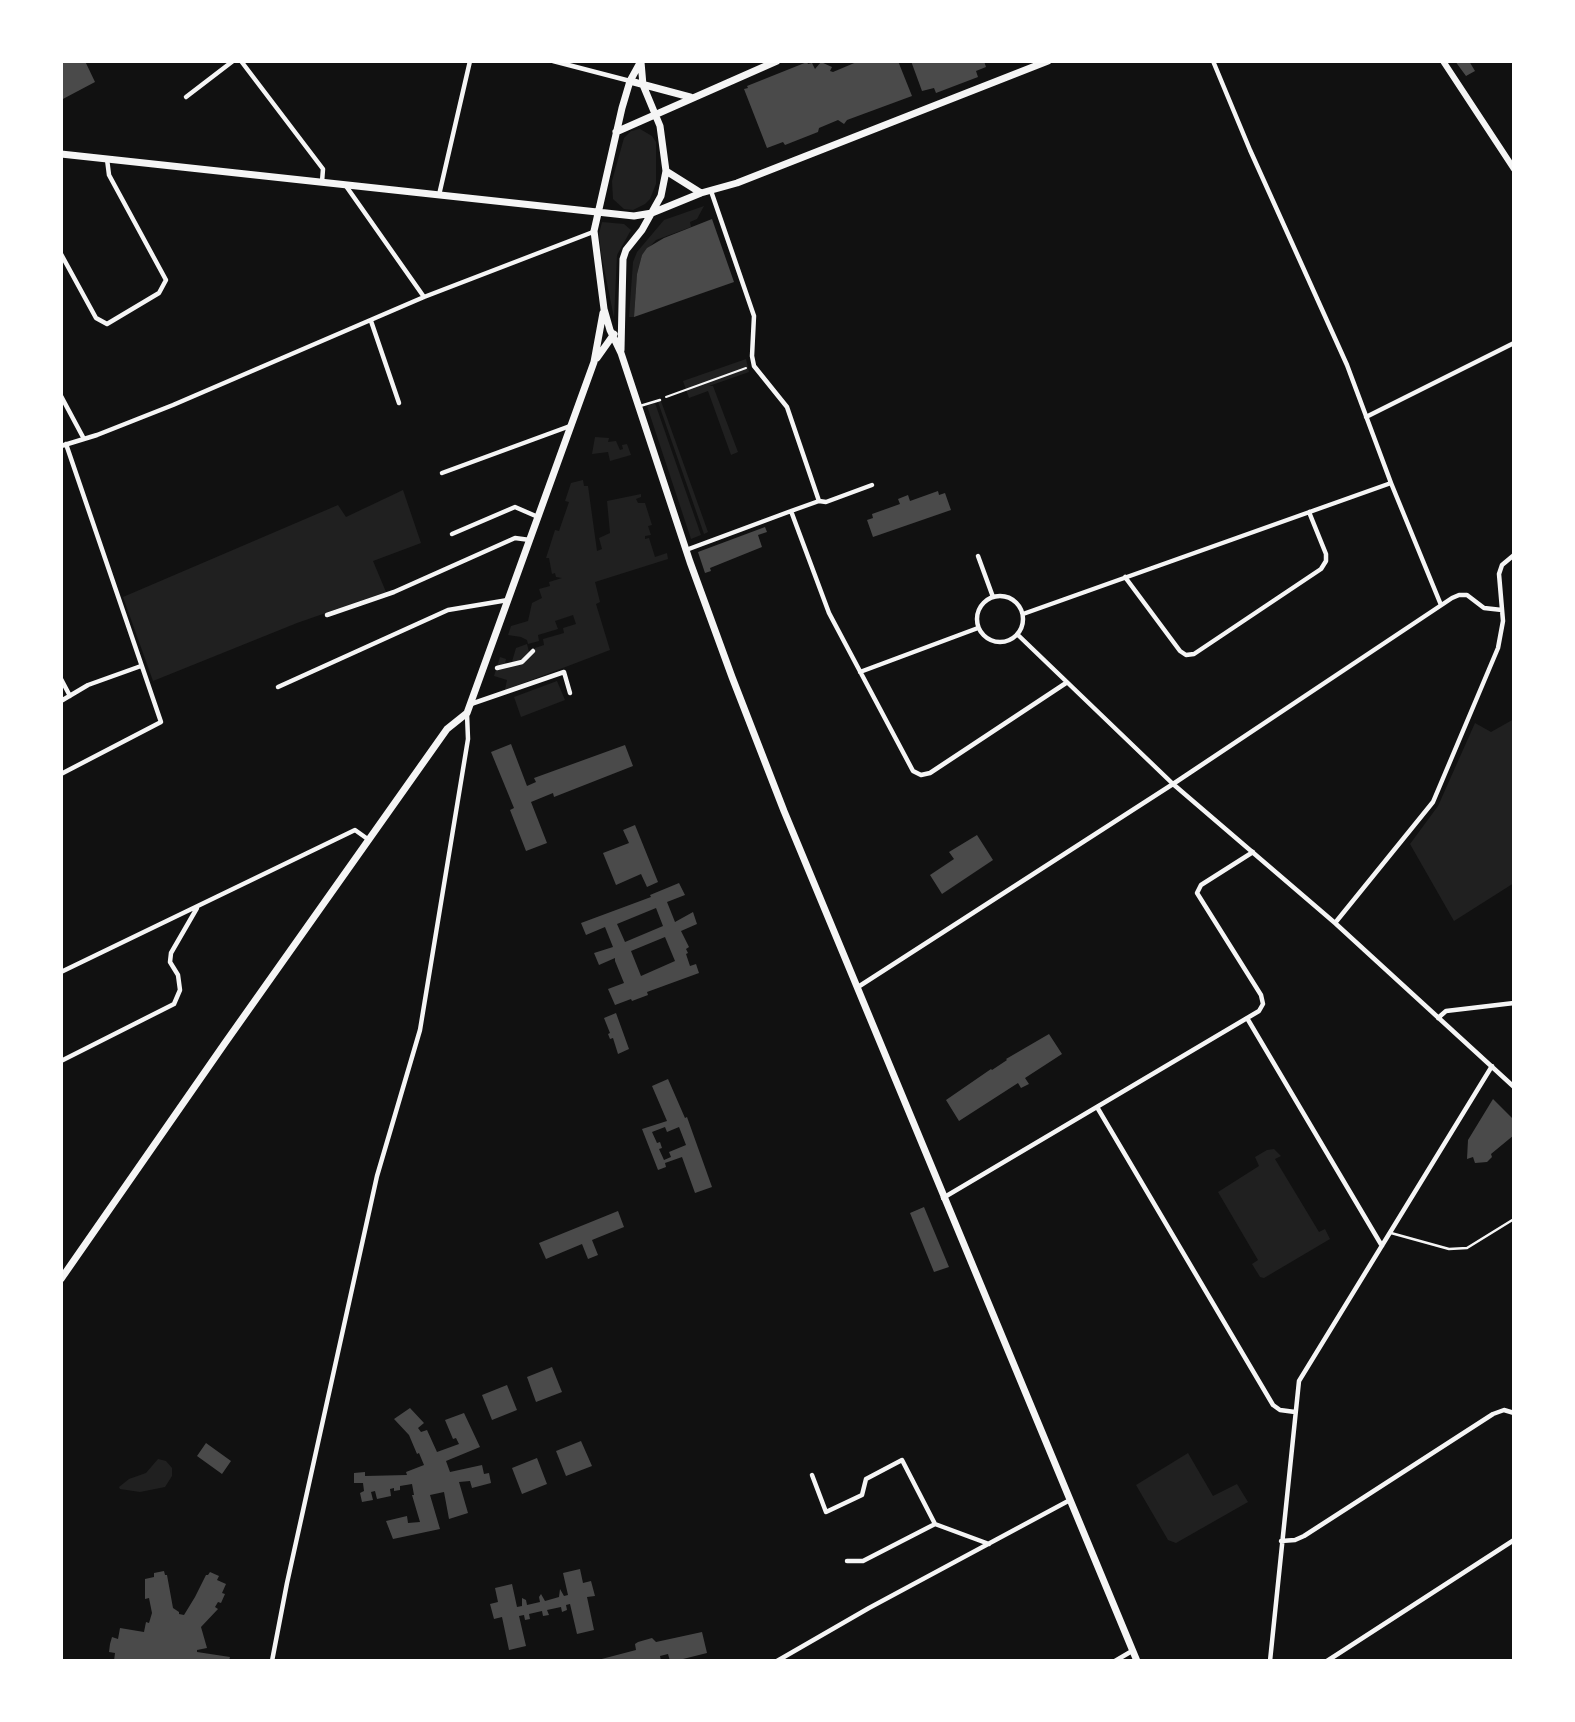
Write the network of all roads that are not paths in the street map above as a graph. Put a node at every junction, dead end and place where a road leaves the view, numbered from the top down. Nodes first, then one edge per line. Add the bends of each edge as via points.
1 (233, 61) edge
2 (241, 61) edge
3 (470, 61) edge
4 (553, 61) edge
5 (641, 61) edge
6 (776, 61) edge
7 (1048, 61) edge
8 (1213, 61) edge
9 (1443, 61) edge
10 (630, 81) junction
11 (643, 85) junction
12 (186, 97) dead end
13 (691, 97) junction
14 (655, 113) junction
15 (640, 120) junction
16 (660, 126) junction
17 (616, 132) junction
18 (61, 154) edge
19 (107, 159) junction
20 (1514, 169) edge
21 (666, 171) junction
22 (323, 183) junction
23 (346, 185) junction
24 (711, 190) junction
25 (701, 193) junction
26 (439, 195) junction
27 (596, 213) junction
28 (652, 213) junction
29 (594, 231) junction
30 (61, 254) edge
31 (424, 297) junction
32 (604, 309) junction
33 (371, 321) junction
34 (620, 324) junction
35 (611, 333) junction
36 (1514, 343) edge
37 (621, 353) junction
38 (594, 362) junction
39 (61, 396) edge
40 (660, 400) road end
41 (399, 403) dead end
42 (639, 407) junction
43 (1366, 417) junction
44 (571, 426) junction
45 (84, 439) junction
46 (63, 445) edge
47 (442, 473) dead end
48 (1391, 483) junction
49 (872, 485) dead end
50 (819, 501) junction
51 (791, 511) junction
52 (1309, 512) junction
53 (538, 517) junction
54 (452, 534) dead end
55 (530, 540) junction
56 (687, 550) junction
57 (1514, 555) edge
58 (978, 556) dead end
59 (1125, 577) junction
60 (993, 597) junction
61 (508, 600) junction
62 (1441, 605) junction
63 (1502, 610) junction
64 (1023, 614) junction
65 (327, 615) dead end
66 (978, 628) junction
67 (1018, 635) junction
68 (533, 651) dead end
69 (141, 666) junction
70 (497, 668) dead end
71 (860, 672) junction
72 (61, 679) edge
73 (1066, 682) junction
74 (278, 687) dead end
75 (570, 693) dead end
76 (71, 696) junction
77 (61, 701) edge
78 (470, 704) junction
79 (467, 713) junction
80 (61, 774) edge
81 (1173, 784) junction
82 (369, 840) junction
83 (1253, 852) junction
84 (197, 907) junction
85 (1335, 923) junction
86 (61, 972) edge
87 (856, 988) junction
88 (1514, 1003) edge
89 (1247, 1018) junction
90 (1438, 1018) junction
91 (61, 1061) edge
92 (1492, 1066) junction
93 (1514, 1087) edge
94 (1097, 1107) junction
95 (943, 1198) junction
96 (1514, 1219) edge
97 (1389, 1233) junction
98 (1382, 1246) junction
99 (61, 1279) edge
100 (1294, 1412) junction
101 (1514, 1413) edge
102 (812, 1475) dead end
103 (1070, 1500) junction
104 (935, 1524) junction
105 (1514, 1540) edge
106 (1281, 1541) junction
107 (989, 1544) junction
108 (848, 1561) dead end
109 (1133, 1651) junction
110 (272, 1661) edge
111 (777, 1661) edge
112 (1115, 1661) edge
113 (1137, 1661) edge
114 (1270, 1661) edge
115 (1327, 1661) edge

1 - 12 street
2 - 22 street via 323,169
3 - 26 street
4 - 10 street
5 - 10 main road
5 - 11 main road
6 - 13 main road
7 - 24 main road
8 - 43 street
9 - 20 street
10 - 11 main road
10 - 17 main road
11 - 13 main road
11 - 14 main road
13 - 14 main road
14 - 15 main road
14 - 16 main road
15 - 16 main road
15 - 17 main road
16 - 21 main road
17 - 27 main road
18 - 19 main road
19 - 22 main road
19 - 30 street via 109,176 166,280 159,293 107,324 96,318
21 - 25 main road
21 - 28 main road
22 - 23 main road
23 - 26 main road
23 - 31 street
24 - 25 main road
24 - 50 street via 754,316 754,366 787,407
25 - 28 main road
26 - 27 main road
27 - 28 main road
27 - 29 main road
28 - 34 main road via 626,250
29 - 31 street
29 - 32 main road
31 - 33 street
32 - 35 main road
32 - 38 main road
33 - 41 street
33 - 45 street
34 - 35 main road
34 - 37 main road
35 - 37 main road
35 - 38 main road
36 - 43 street
37 - 42 main road
38 - 44 main road
39 - 45 street
40 - 42 lane
42 - 56 main road
43 - 48 street
44 - 47 street
44 - 53 main road
45 - 46 street
46 - 69 street
48 - 52 street
48 - 62 street
49 - 50 street
50 - 51 street
51 - 56 street
51 - 71 street via 828,614
52 - 59 street
52 - 59 street via 1325,554 1321,569 1194,654 1180,652
53 - 54 street via 515,508
53 - 55 main road
55 - 61 main road
55 - 65 street via 515,538 394,592
56 - 87 main road via 743,707
57 - 63 street via 1499,574
58 - 60 street
59 - 64 street
60 - 64 street via 1015,601
60 - 66 street via 979,610
61 - 74 street via 448,610
61 - 78 main road
62 - 63 street via 1459,594 1483,608
62 - 81 street
63 - 85 street via 1498,648 1433,802
64 - 67 street
66 - 67 street via 996,642
66 - 71 street
67 - 73 street
68 - 70 street via 522,662
69 - 76 street
69 - 80 street via 161,722
71 - 73 street via 913,771 921,775
72 - 76 street
73 - 81 street
75 - 78 street via 564,672
76 - 77 street
78 - 79 main road
79 - 82 main road via 447,729
79 - 110 street via 468,739 420,1030 377,1176
81 - 83 street
81 - 87 street
82 - 84 street via 355,830
82 - 99 main road
83 - 85 street
83 - 89 street via 1201,885 1197,893 1261,995 1262,1007
84 - 86 street
84 - 91 street via 171,953 180,990 174,1004
85 - 90 street
87 - 95 main road
88 - 90 street via 1446,1011
89 - 94 street
89 - 98 street
90 - 92 street
92 - 93 street
92 - 97 street
94 - 95 street
94 - 100 street via 1273,1405
95 - 103 main road
96 - 97 lane via 1467,1248 1449,1249
97 - 98 street
98 - 100 street via 1299,1381
100 - 106 street
101 - 106 street via 1493,1413 1304,1536
102 - 104 street via 827,1512 862,1495 866,1479 902,1460
103 - 107 street
103 - 109 main road
104 - 107 street
104 - 108 street via 863,1561
105 - 115 street
106 - 114 street
107 - 111 street
109 - 112 street
109 - 113 main road

